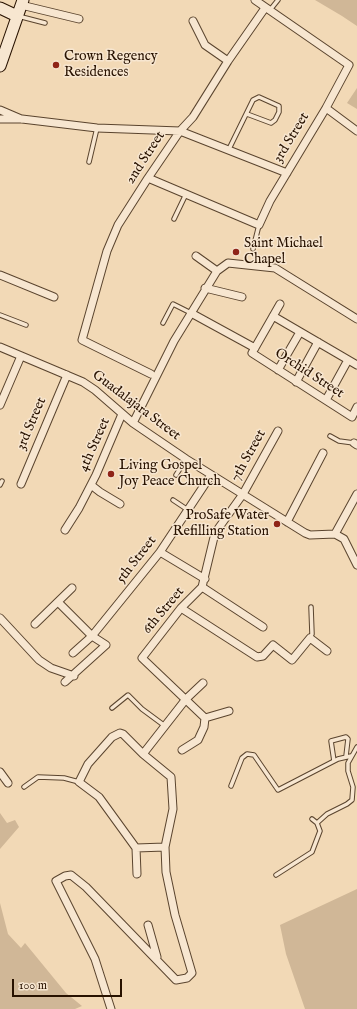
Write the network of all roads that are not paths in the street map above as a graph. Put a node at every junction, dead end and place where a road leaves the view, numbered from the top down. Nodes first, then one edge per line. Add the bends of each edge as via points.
1 (255, 0) edge
2 (278, 0) edge
3 (20, 7) edge
4 (0, 8) edge
5 (268, 9) junction
6 (79, 19) dead end
7 (194, 21) dead end
8 (45, 23) dead end
9 (228, 61) junction
10 (0, 66) edge
11 (326, 108) junction
12 (0, 110) edge
13 (247, 114) junction
14 (0, 119) edge
15 (22, 119) junction
16 (97, 128) junction
17 (180, 131) junction
18 (357, 131) edge
19 (229, 149) junction
20 (89, 162) dead end
21 (287, 173) junction
22 (148, 178) junction
23 (186, 194) junction
24 (174, 219) dead end
25 (259, 225) junction
26 (253, 249) dead end
27 (196, 256) dead end
28 (217, 271) junction
29 (0, 275) edge
30 (205, 288) junction
31 (54, 297) dead end
32 (242, 297) dead end
33 (280, 304) dead end
34 (191, 313) junction
35 (0, 316) edge
36 (273, 316) junction
37 (357, 319) edge
38 (163, 323) dead end
39 (26, 325) dead end
40 (300, 332) junction
41 (318, 342) junction
42 (0, 347) edge
43 (254, 350) junction
44 (21, 356) junction
45 (348, 360) junction
46 (357, 365) edge
47 (278, 370) junction
48 (151, 374) dead end
49 (67, 375) junction
50 (296, 382) junction
51 (326, 400) junction
52 (0, 405) edge
53 (357, 407) edge
54 (122, 414) junction
55 (134, 423) junction
56 (278, 431) dead end
57 (330, 436) dead end
58 (356, 444) edge
59 (323, 453) dead end
60 (186, 459) junction
61 (176, 475) dead end
62 (212, 475) junction
63 (2, 481) dead end
64 (21, 484) dead end
65 (0, 485) edge
66 (91, 485) junction
67 (243, 494) junction
68 (356, 497) edge
69 (172, 500) dead end
70 (120, 504) dead end
71 (189, 511) junction
72 (287, 522) junction
73 (65, 530) dead end
74 (335, 534) junction
75 (160, 552) junction
76 (357, 565) edge
77 (205, 579) junction
78 (202, 587) junction
79 (72, 588) dead end
80 (58, 602) junction
81 (311, 607) dead end
82 (181, 608) junction
83 (0, 618) edge
84 (35, 624) dead end
85 (263, 627) dead end
86 (92, 636) junction
87 (310, 638) junction
88 (327, 651) dead end
89 (73, 654) dead end
90 (74, 676) junction
91 (65, 682) dead end
92 (203, 683) dead end
93 (186, 698) junction
94 (112, 708) dead end
95 (229, 711) dead end
96 (204, 718) junction
97 (165, 726) junction
98 (357, 747) edge
99 (182, 750) dead end
100 (143, 754) junction
101 (348, 756) junction
102 (334, 761) junction
103 (0, 772) edge
104 (8, 782) dead end
105 (79, 782) junction
106 (230, 786) dead end
107 (24, 787) dead end
108 (312, 819) dead end
109 (317, 823) junction
110 (165, 846) junction
111 (136, 848) junction
112 (137, 874) dead end
113 (276, 875) dead end
114 (148, 925) dead end
115 (158, 960) junction
116 (111, 1009) edge

1 - 5 street
2 - 5 lane
3 - 4 main road
3 - 6 street
3 - 8 lane
3 - 10 main road
5 - 9 street, 2nd Street
5 - 11 street, 3rd Street via 349,65
7 - 9 street via 205,45
9 - 17 street, 2nd Street via 193,117
11 - 18 street
11 - 21 street, 3rd Street
12 - 15 street
13 - 13 lane via 253,100 259,97 279,106 279,112 270,124
13 - 19 lane
14 - 15 street
15 - 16 street
16 - 17 street
16 - 20 lane
17 - 19 street
17 - 22 street, 2nd Street
19 - 21 street
21 - 25 street, 3rd Street
22 - 23 street
22 - 48 street, 2nd Street via 118,225 107,251 82,340
23 - 24 lane
23 - 25 street
25 - 26 lane
27 - 28 street
28 - 30 street
28 - 37 street via 228,263 275,268
29 - 31 street
30 - 32 street
30 - 34 street
33 - 36 street
34 - 38 lane via 173,304
34 - 43 street, Orchid Street
34 - 55 street via 174,341
35 - 39 lane
36 - 40 street
36 - 43 street
40 - 41 street
40 - 47 street
41 - 45 street
41 - 50 street
42 - 44 street, Guadalajara Street
43 - 47 street, Orchid Street
44 - 49 street, Guadalajara Street
44 - 52 street
45 - 46 street
45 - 51 street
47 - 50 street, Orchid Street
49 - 54 street, Guadalajara Street via 95,390
49 - 64 street, 3rd Street
50 - 51 street, Orchid Street
51 - 53 street, Orchid Street via 352,416
54 - 55 street, Guadalajara Street
54 - 66 street, 4th Street
55 - 60 street, Guadalajara Street
56 - 67 street, 7th Street
57 - 58 lane via 339,441
59 - 72 street
60 - 61 lane
60 - 62 street, Guadalajara Street
62 - 67 street, Guadalajara Street
62 - 71 street, 5th Street
63 - 65 lane
66 - 70 street
66 - 73 street, 4th Street
67 - 72 street, Guadalajara Street
67 - 77 street, 6th Street via 214,533
68 - 74 street
69 - 71 lane
71 - 75 street, 5th Street
72 - 74 street, Guadalajara Street via 310,535
74 - 76 street via 344,539
75 - 77 street
75 - 86 street, 5th Street
77 - 78 street, 6th Street
78 - 82 street, 6th Street
78 - 85 street
79 - 80 street
80 - 84 street
80 - 86 street
81 - 87 lane
82 - 87 street via 257,657 262,656 273,645 292,660
82 - 93 street, 6th Street via 142,658
83 - 90 street via 39,660 51,668
86 - 89 street, 5th Street
86 - 90 street via 106,645
87 - 88 street
90 - 91 street
92 - 93 street
93 - 96 street, 6th Street
93 - 97 street
94 - 97 lane via 128,695
95 - 96 street
96 - 99 street via 204,727 198,740
97 - 100 street
98 - 101 lane
100 - 105 street via 123,734 115,735 88,764
100 - 110 street via 171,777 173,809
101 - 102 lane
101 - 102 lane via 346,737 331,741
101 - 109 lane via 348,771 353,787 352,800 327,814
102 - 106 lane via 278,790 254,755 247,754 242,758
103 - 104 street
105 - 107 lane via 38,776
105 - 111 street via 99,797
108 - 109 lane
109 - 113 lane via 320,831 312,852
110 - 111 street
110 - 115 street via 166,872 175,915 192,973 187,978 176,980
111 - 112 street
114 - 115 street
115 - 116 street via 71,875 56,881 95,959

